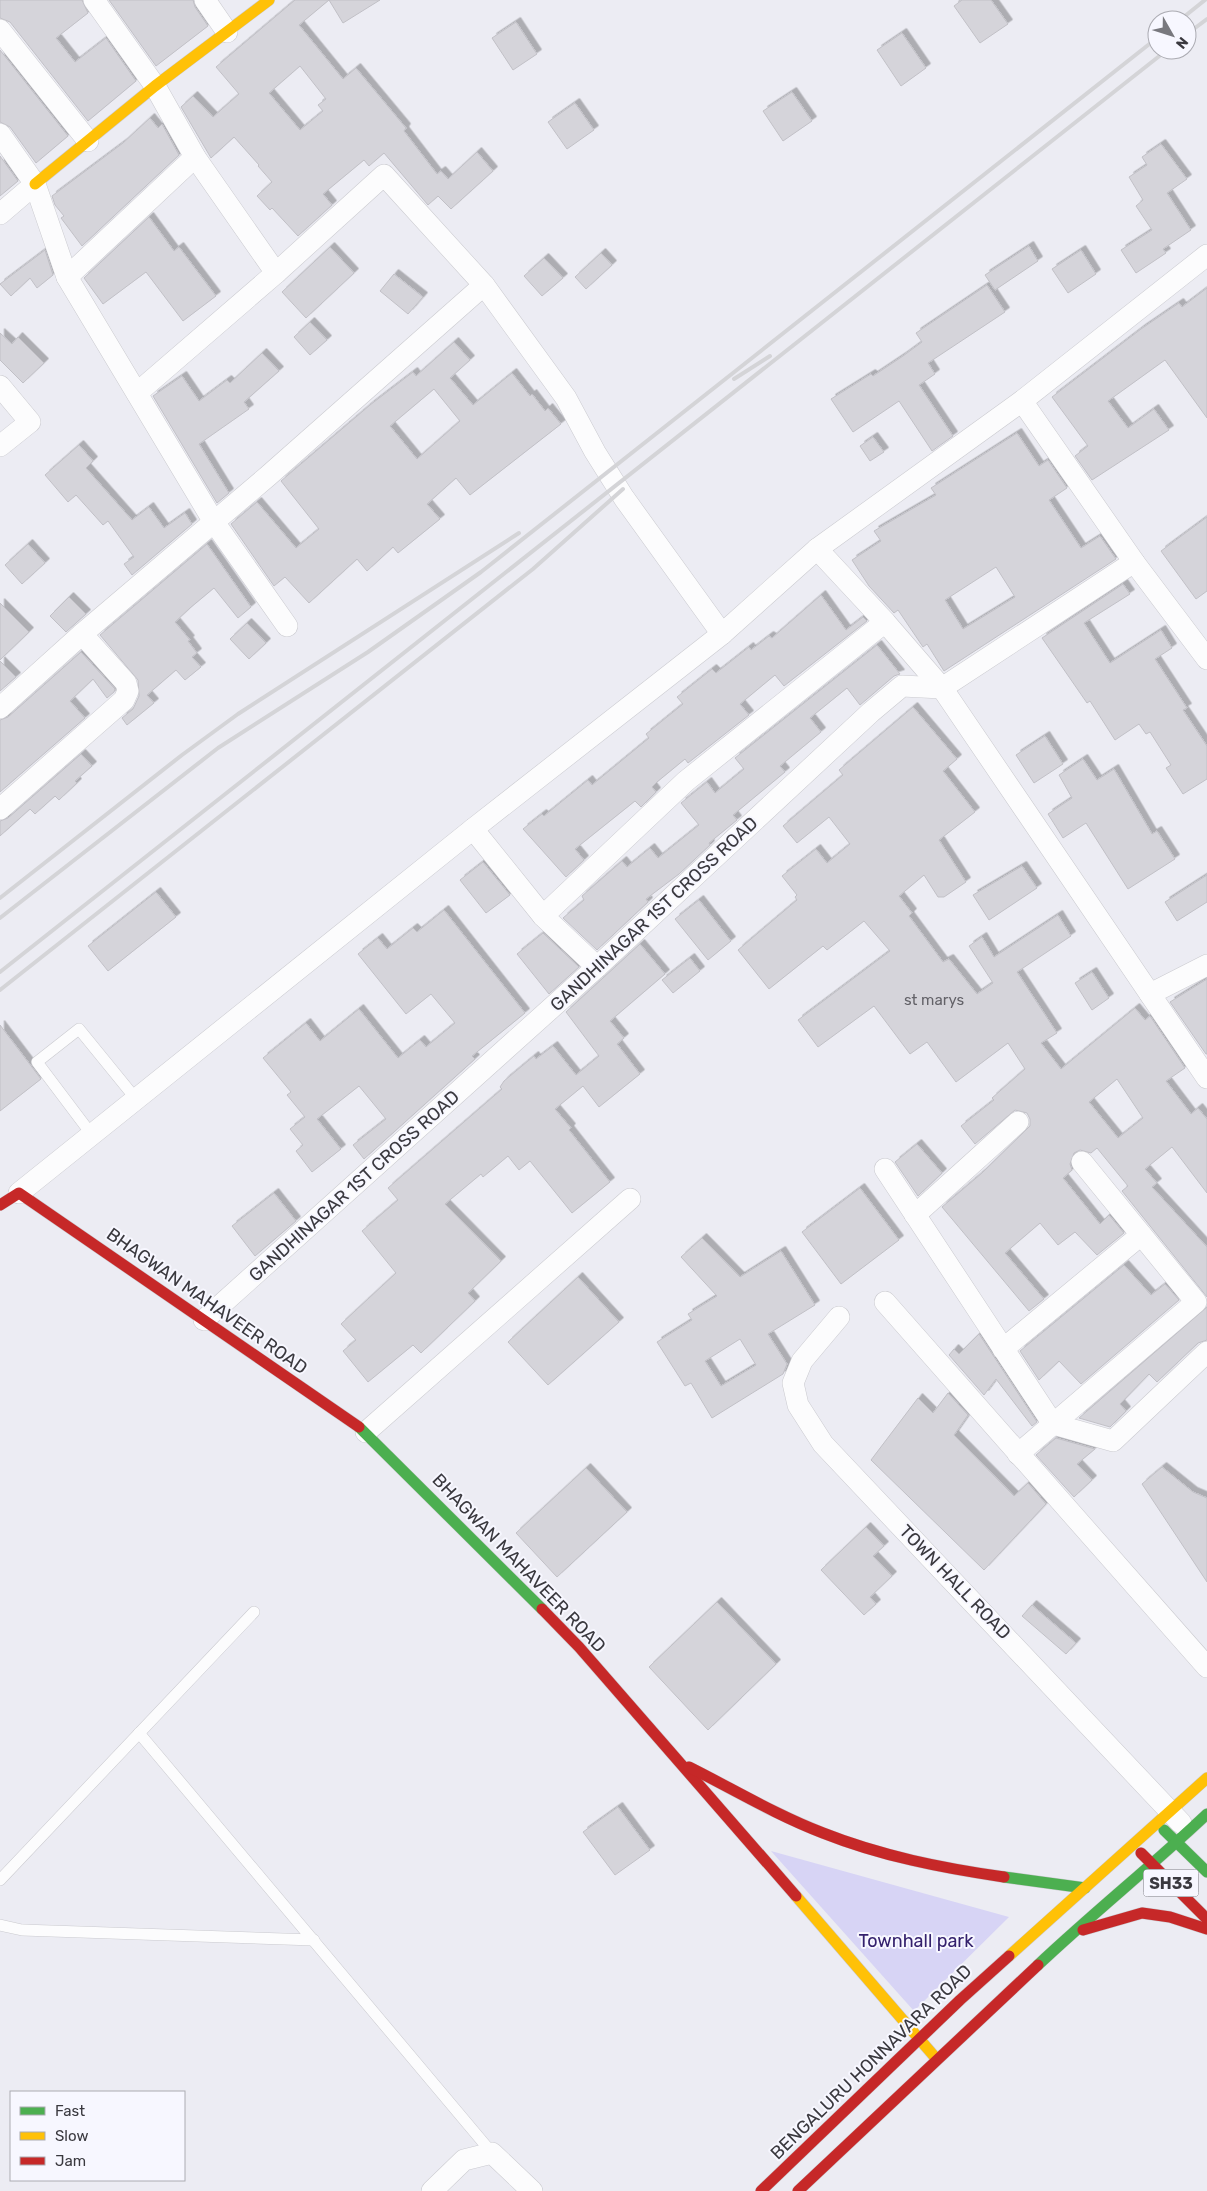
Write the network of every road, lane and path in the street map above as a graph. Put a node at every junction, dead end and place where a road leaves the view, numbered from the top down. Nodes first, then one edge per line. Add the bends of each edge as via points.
1 (94, 0) edge
2 (205, 0) edge
3 (269, 0) edge
4 (0, 30) edge
5 (226, 32) junction
6 (155, 86) junction
7 (0, 134) edge
8 (88, 141) junction
9 (195, 157) junction
10 (35, 184) junction
11 (0, 214) edge
12 (1207, 255) edge
13 (276, 273) junction
14 (67, 276) junction
15 (484, 285) junction
16 (0, 386) edge
17 (137, 393) junction
18 (1022, 401) junction
19 (0, 446) edge
20 (214, 522) junction
21 (817, 549) junction
22 (1134, 562) junction
23 (885, 622) junction
24 (287, 626) dead end
25 (82, 634) junction
26 (722, 634) junction
27 (1207, 659) edge
28 (942, 688) junction
29 (0, 708) edge
30 (0, 809) edge
31 (473, 829) junction
32 (543, 916) junction
33 (1207, 965) edge
34 (597, 967) junction
35 (1150, 994) junction
36 (1207, 1078) edge
37 (136, 1099) junction
38 (1018, 1122) dead end
39 (92, 1134) junction
40 (1082, 1162) dead end
41 (885, 1169) dead end
42 (19, 1193) junction
43 (630, 1199) dead end
44 (0, 1205) edge
45 (915, 1215) junction
46 (1141, 1235) junction
47 (885, 1302) dead end
48 (840, 1318) dead end
49 (204, 1320) junction
50 (1004, 1349) junction
51 (1207, 1352) edge
52 (1053, 1424) junction
53 (366, 1432) junction
54 (1018, 1454) junction
55 (254, 1612) dead end
56 (1207, 1667) edge
57 (139, 1733) junction
58 (676, 1760) junction
59 (1207, 1778) edge
60 (1207, 1814) edge
61 (1164, 1817) junction
62 (1183, 1836) junction
63 (1134, 1846) junction
64 (1153, 1865) junction
65 (1207, 1872) edge
66 (0, 1880) edge
67 (1085, 1888) junction
68 (1207, 1918) edge
69 (0, 1925) edge
70 (1207, 1929) edge
71 (1073, 1932) junction
72 (314, 1940) junction
73 (919, 2040) junction
74 (936, 2059) junction
75 (492, 2153) junction
76 (432, 2191) edge
77 (532, 2191) edge
78 (761, 2191) edge
79 (798, 2191) edge

1 - 6 street
2 - 5 street
3 - 5 street
4 - 8 street
5 - 6 street
6 - 8 street
6 - 9 street
7 - 10 street
8 - 10 street
9 - 13 street
9 - 14 street
10 - 11 street
10 - 14 street
12 - 18 street
13 - 15 street via 384,175
13 - 17 street
14 - 17 street
15 - 20 street
15 - 26 street via 566,398 624,498
16 - 19 street via 30,422
17 - 20 street
18 - 21 street
18 - 22 street
20 - 24 street
20 - 25 street
21 - 23 street
21 - 26 street
22 - 27 street
22 - 28 street
23 - 28 street
23 - 32 street via 686,781
25 - 29 street
25 - 30 street via 126,683 128,691 124,700
26 - 31 street
28 - 34 street, GANDHINAGAR 1ST CROSS ROAD via 902,686 870,712
28 - 35 street
31 - 32 street
31 - 37 street
32 - 34 street
33 - 35 street
34 - 49 street, GANDHINAGAR 1ST CROSS ROAD
35 - 36 street
37 - 39 street
37 - 39 lane via 79,1029 37,1062
38 - 45 street
39 - 42 street
40 - 46 street
41 - 45 street
42 - 44 street
42 - 49 street, BHAGWAN MAHAVEER ROAD
43 - 53 street
45 - 50 street
46 - 50 street
46 - 52 street via 1196,1302
47 - 54 street
48 - 61 street, TOWN HALL ROAD via 802,1361 793,1383 798,1405 823,1444
49 - 53 street, BHAGWAN MAHAVEER ROAD
50 - 52 street
51 - 52 street via 1113,1441
52 - 54 street
53 - 58 street, BHAGWAN MAHAVEER ROAD via 579,1647
54 - 56 street
55 - 57 lane
57 - 66 lane
57 - 72 lane
58 - 67 street via 822,1833 878,1851 915,1862
58 - 73 street, BHAGWAN MAHAVEER ROAD
59 - 61 street, BENGALURU HONNAVARA ROAD / SH33
60 - 62 street, SH33
61 - 62 street, TOWN HALL ROAD
61 - 63 street, BENGALURU HONNAVARA ROAD / SH33
62 - 64 street, SH33
62 - 65 street
63 - 64 street, SH33
63 - 67 street, BENGALURU HONNAVARA ROAD
64 - 68 street, SH33
64 - 71 street
67 - 73 street, BENGALURU HONNAVARA ROAD
69 - 72 lane via 22,1930
70 - 71 street via 1170,1917 1142,1913
71 - 74 street
72 - 75 lane
73 - 74 street, BHAGWAN MAHAVEER ROAD
73 - 78 street, BENGALURU HONNAVARA ROAD
74 - 79 street
75 - 76 street via 464,2160
75 - 77 street

